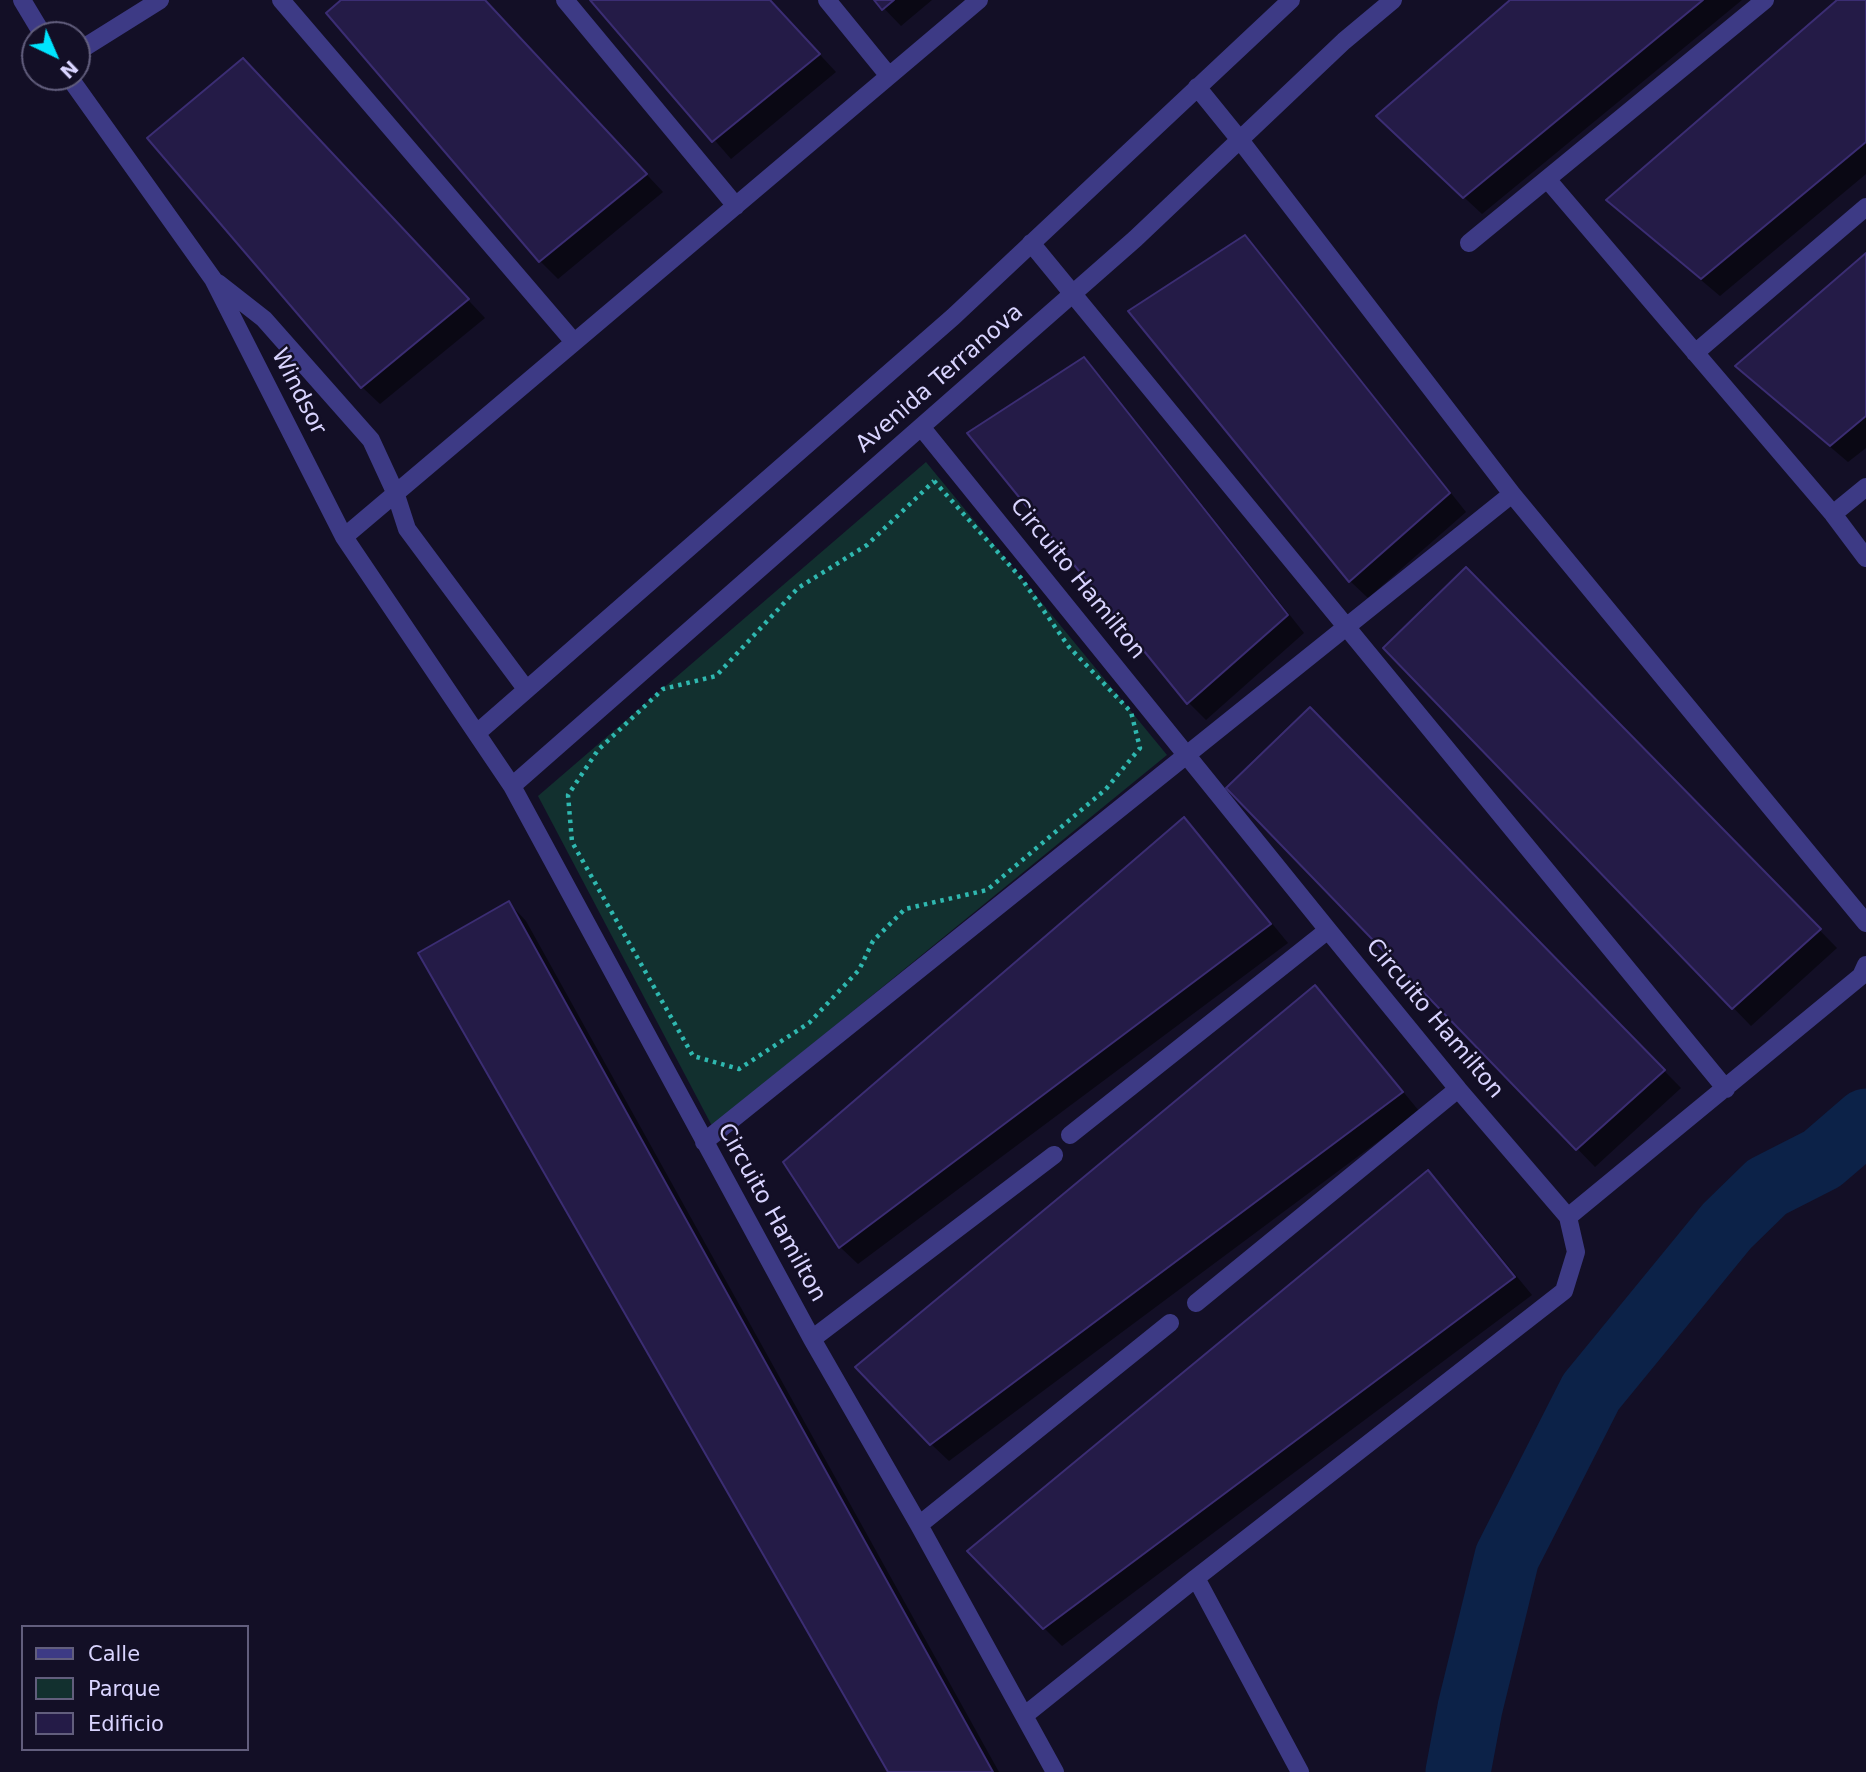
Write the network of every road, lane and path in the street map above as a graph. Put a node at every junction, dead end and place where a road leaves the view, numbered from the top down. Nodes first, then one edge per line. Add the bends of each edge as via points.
1 (22, 0) edge
2 (160, 0) edge
3 (281, 0) edge
4 (565, 0) edge
5 (827, 0) edge
6 (979, 0) edge
7 (1291, 0) edge
8 (1393, 0) edge
9 (1765, 0) edge
10 (35, 21) edge
11 (91, 43) edge
12 (889, 76) junction
13 (1197, 87) junction
14 (79, 91) edge
15 (1240, 140) junction
16 (1547, 179) junction
17 (736, 206) junction
18 (1866, 207) edge
19 (1031, 243) junction
20 (1469, 243) dead end
21 (213, 279) junction
22 (1073, 294) junction
23 (574, 342) junction
24 (1695, 353) junction
25 (922, 428) junction
26 (934, 481) joint
27 (1866, 487) edge
28 (395, 492) junction
29 (1512, 494) junction
30 (1833, 514) junction
31 (344, 537) junction
32 (1866, 558) edge
33 (1348, 628) junction
34 (526, 689) junction
35 (477, 733) junction
36 (1188, 754) junction
37 (512, 786) junction
38 (1866, 923) edge
39 (1328, 930) junction
40 (1866, 965) edge
41 (1458, 1089) junction
42 (1726, 1089) junction
43 (1070, 1135) dead end
44 (704, 1142) junction
45 (1054, 1155) dead end
46 (1568, 1217) junction
47 (1196, 1303) dead end
48 (1170, 1323) dead end
49 (812, 1339) junction
50 (919, 1525) junction
51 (1196, 1577) junction
52 (1025, 1715) junction
53 (1055, 1772) edge
54 (1300, 1772) edge

1 - 10 street
2 - 11 street
3 - 23 street
4 - 17 street
5 - 12 street
6 - 12 street
7 - 13 street, Avenida Terranova
8 - 15 street, Avenida Terranova
9 - 16 street
12 - 17 street
13 - 15 street
13 - 19 street, Avenida Terranova
14 - 21 street, Windsor
15 - 22 street, Avenida Terranova
15 - 29 street
16 - 20 street
16 - 24 street
17 - 23 street
18 - 24 street
19 - 22 street
19 - 34 street, Avenida Terranova via 953,317
21 - 28 street via 264,319 371,440
21 - 31 street, Windsor
22 - 25 street, Avenida Terranova
22 - 33 street
23 - 28 street
24 - 30 street
25 - 36 street, Circuito Hamilton
25 - 37 street, Avenida Terranova
26 - 26 path via 1021,578 1069,647 1131,712 1140,748 1106,789 986,890 905,909 873,941 859,970 808,1023 739,1069 693,1056 572,842 568,795 598,750 663,689 716,676 798,588 867,545
27 - 30 street
28 - 31 street
28 - 34 street via 407,529
29 - 33 street
29 - 38 street
30 - 32 street
31 - 35 street, Windsor
33 - 36 street
33 - 42 street
34 - 35 street, Avenida Terranova
35 - 37 street, Circuito Hamilton
36 - 39 street, Circuito Hamilton
36 - 44 street
37 - 44 street, Circuito Hamilton
39 - 41 street, Circuito Hamilton
39 - 43 street
40 - 42 street via 1861,976
41 - 46 street, Circuito Hamilton
41 - 47 street
42 - 46 street
44 - 49 street, Circuito Hamilton
45 - 49 street
46 - 51 street, Circuito Hamilton via 1576,1252 1564,1292
48 - 50 street
49 - 50 street, Circuito Hamilton
50 - 52 street, Circuito Hamilton
51 - 52 street, Circuito Hamilton
51 - 54 street
52 - 53 street, Circuito Hamilton

